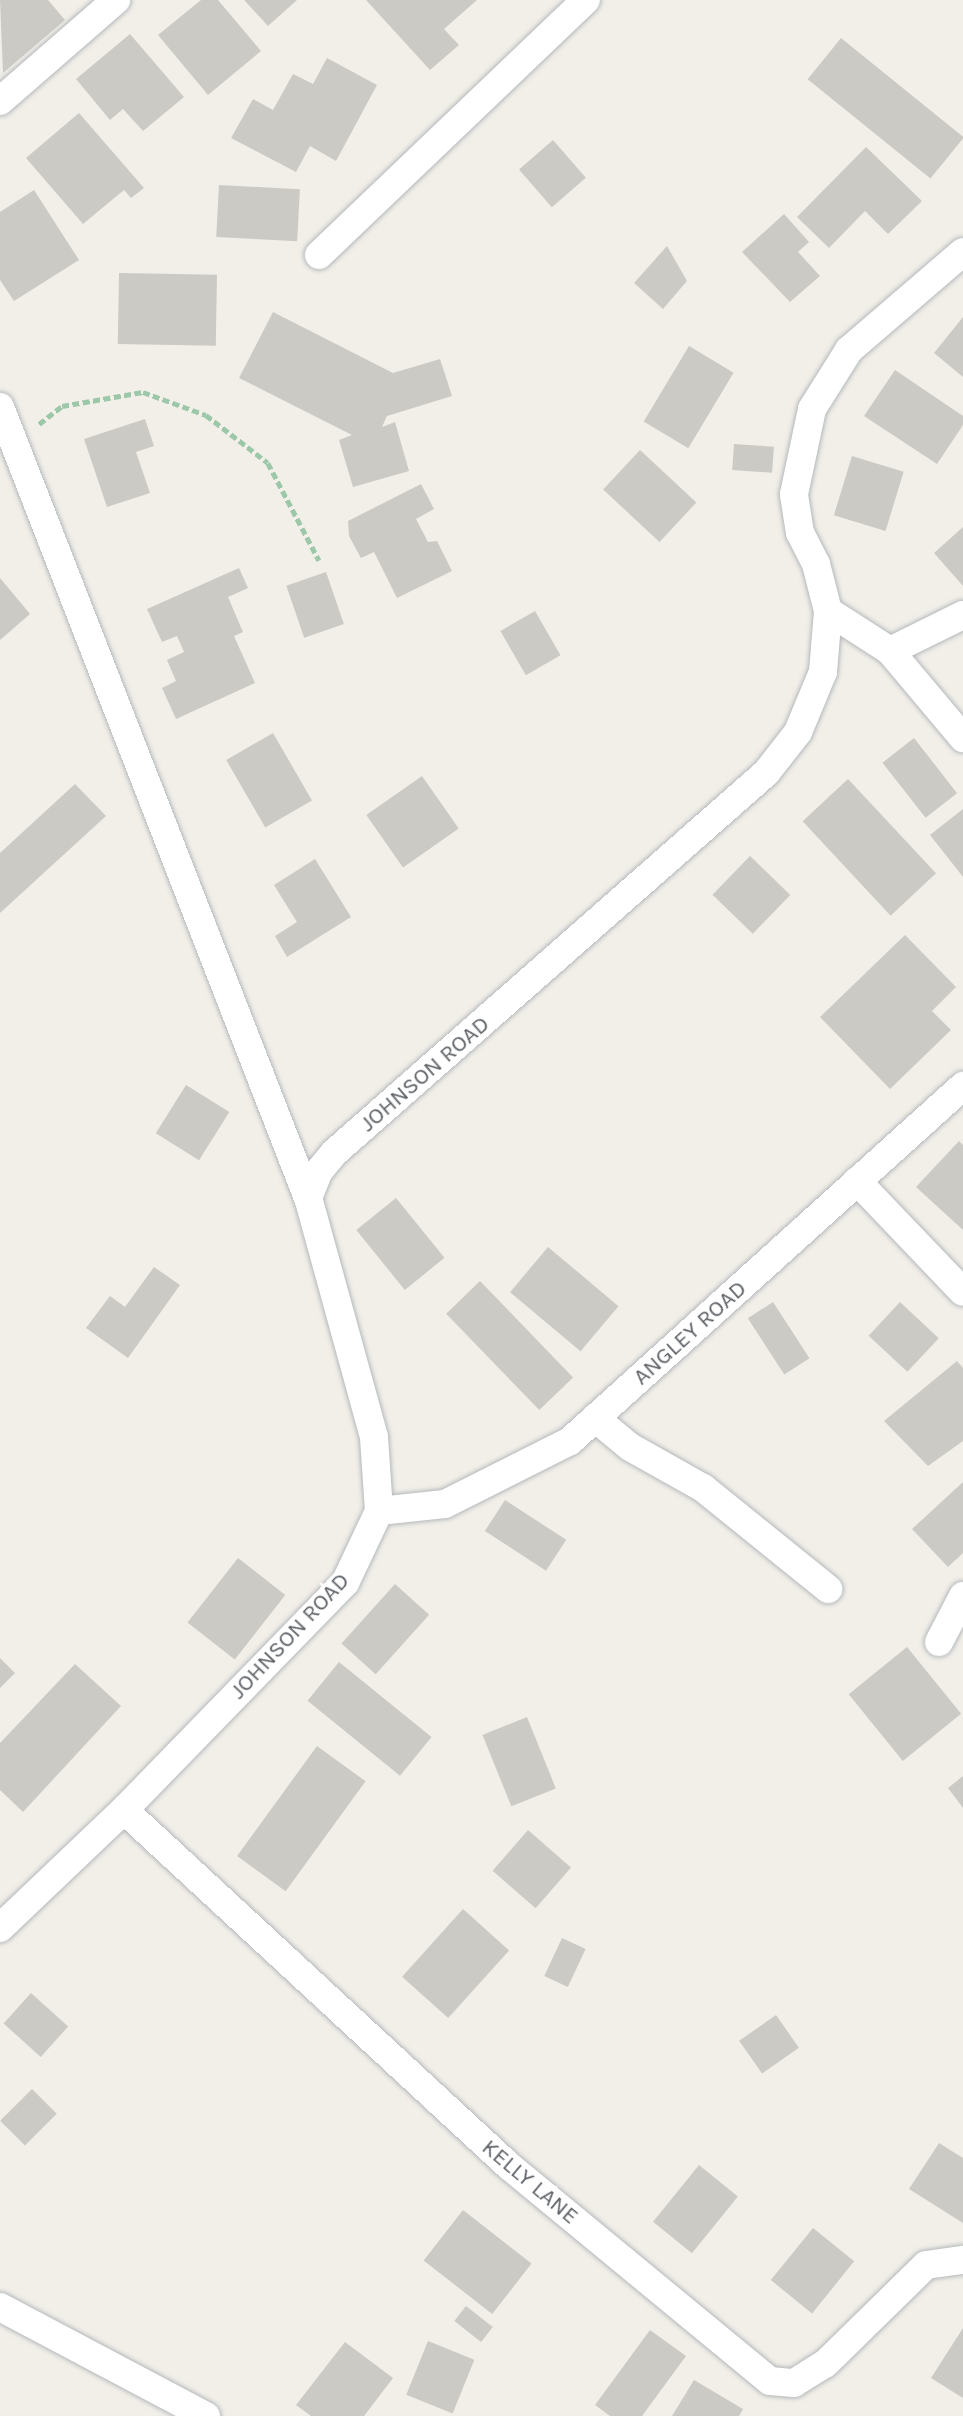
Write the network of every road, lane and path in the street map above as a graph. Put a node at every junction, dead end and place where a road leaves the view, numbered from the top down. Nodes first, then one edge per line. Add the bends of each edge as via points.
1 (116, 0) edge
2 (586, 0) edge
3 (0, 101) edge
4 (963, 252) edge
5 (319, 255) dead end
6 (0, 407) edge
7 (7, 450) edge
8 (319, 560) dead end
9 (828, 611) junction
10 (963, 615) edge
11 (890, 650) junction
12 (963, 738) edge
13 (963, 1086) edge
14 (857, 1181) junction
15 (308, 1198) junction
16 (963, 1292) edge
17 (595, 1418) junction
18 (379, 1511) junction
19 (828, 1589) dead end
20 (963, 1596) edge
21 (939, 1642) dead end
22 (124, 1810) junction
23 (0, 1928) edge
24 (963, 2260) edge
25 (0, 2307) edge
26 (206, 2416) edge

1 - 3 street
2 - 5 street
4 - 9 street, JOHNSON ROAD via 849,350 812,410 794,494 800,533 816,564
6 - 7 street
7 - 8 path via 62,406 143,391 206,415 268,463
7 - 15 street
9 - 11 street
9 - 15 street, JOHNSON ROAD via 823,672 798,732 766,773 335,1152 319,1171
10 - 11 street
11 - 12 street
13 - 14 street, ANGLEY ROAD
14 - 16 street
14 - 17 street, ANGLEY ROAD
15 - 18 street, JOHNSON ROAD via 374,1437
17 - 18 street, ANGLEY ROAD via 570,1441 445,1504
17 - 19 street via 629,1447 712,1495
18 - 22 street, JOHNSON ROAD via 345,1583
20 - 21 street
22 - 23 street, JOHNSON ROAD
22 - 24 street, KELLY LANE via 509,2166 770,2381 794,2383 825,2364 926,2265
25 - 26 street

